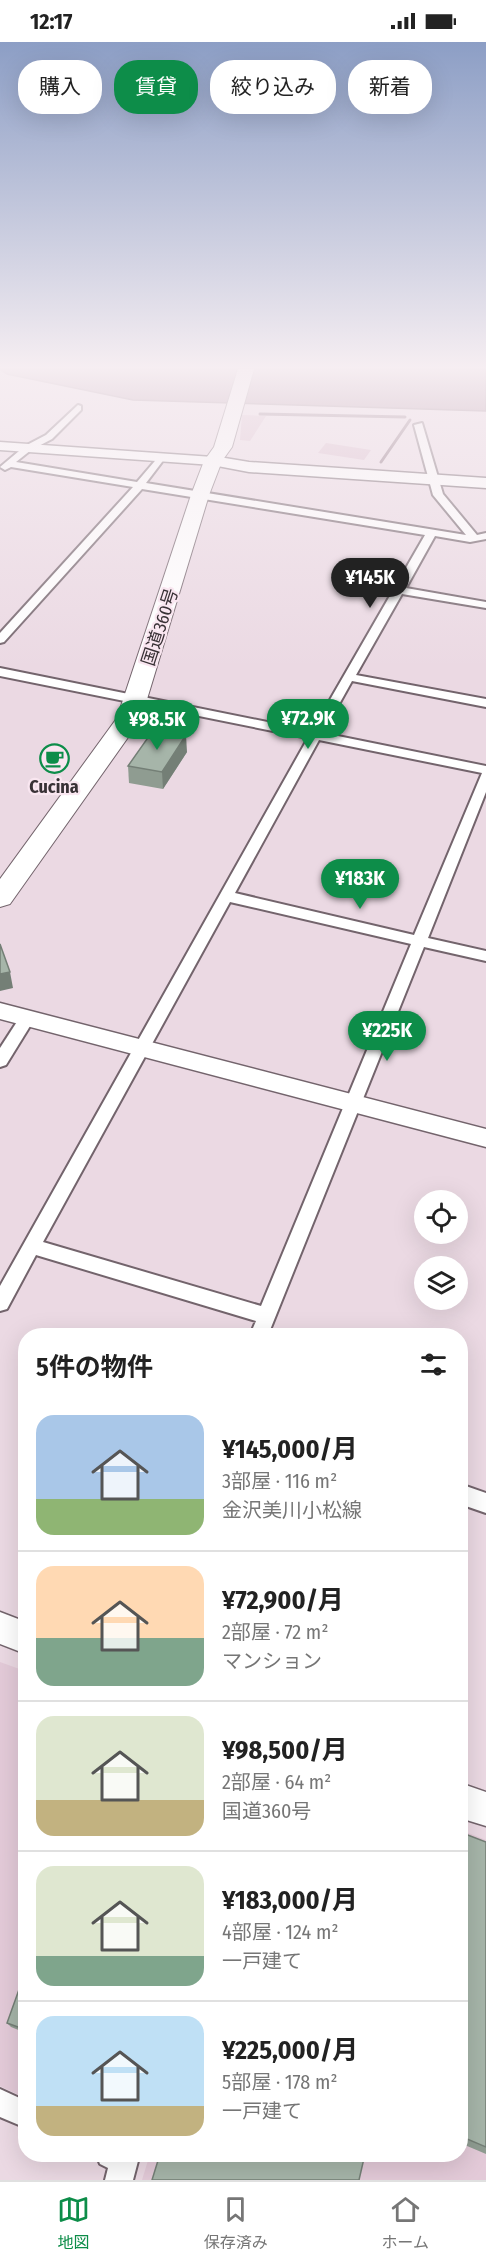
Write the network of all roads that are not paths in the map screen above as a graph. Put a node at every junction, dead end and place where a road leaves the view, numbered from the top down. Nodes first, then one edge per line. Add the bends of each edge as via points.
1 (36, 469) edge
2 (152, 469) edge
3 (210, 469) edge
4 (290, 469) edge
5 (431, 469) edge
6 (486, 474) edge
7 (433, 475) junction
8 (486, 483) edge
9 (139, 486) junction
10 (200, 495) junction
11 (432, 532) junction
12 (486, 536) edge
13 (474, 538) junction
14 (399, 590) junction
15 (486, 605) edge
16 (0, 640) edge
17 (0, 672) edge
18 (349, 677) junction
19 (137, 700) junction
20 (486, 703) edge
21 (315, 736) junction
22 (486, 770) edge
23 (486, 776) edge
24 (226, 896) junction
25 (0, 898) edge
26 (419, 940) junction
27 (486, 956) edge
28 (0, 1011) edge
29 (27, 1018) junction
30 (142, 1048) junction
31 (0, 1061) edge
32 (352, 1103) junction
33 (486, 1138) edge
34 (32, 1246) junction
35 (0, 1303) edge
36 (267, 1316) junction
37 (262, 1328) edge
38 (468, 1497) edge
39 (486, 1503) edge
40 (0, 1628) edge
41 (18, 1635) edge
42 (468, 1803) edge
43 (486, 1809) edge
44 (0, 2103) edge
45 (18, 2111) edge
46 (124, 2162) edge
47 (119, 2180) edge

1 - 9 street
2 - 9 street
3 - 10 highway, 国道360号
4 - 7 main road
5 - 7 street
6 - 7 main road
7 - 8 main road
7 - 13 street via 438,495
9 - 10 street
9 - 16 street
10 - 11 street
10 - 19 highway, 国道360号
11 - 13 street
11 - 14 street
12 - 13 street
14 - 15 street
14 - 18 street
17 - 19 street
18 - 20 street
18 - 21 street
19 - 21 street
19 - 25 highway, 国道360号 via 124,726
21 - 22 street
21 - 24 street
23 - 26 street
24 - 26 street
24 - 30 street
26 - 27 street
26 - 32 street
28 - 29 street
29 - 30 street
29 - 31 street
30 - 32 street
30 - 34 street
32 - 33 street
32 - 36 street
34 - 35 street
34 - 36 street
36 - 37 street
38 - 39 street
40 - 41 street
42 - 43 street
44 - 45 street
46 - 47 street

